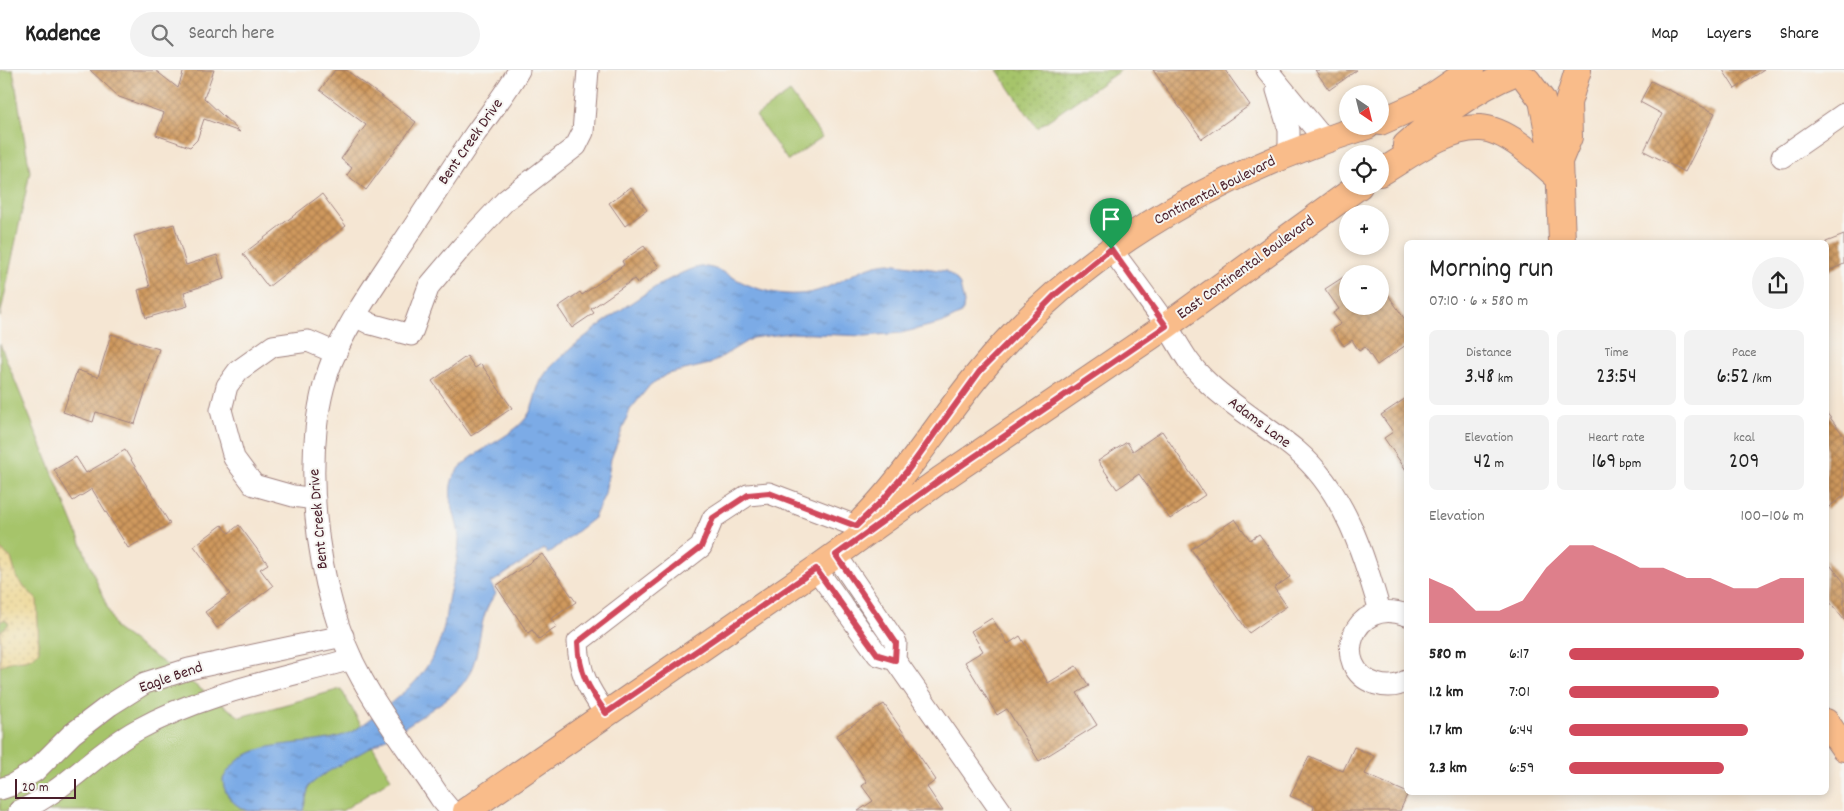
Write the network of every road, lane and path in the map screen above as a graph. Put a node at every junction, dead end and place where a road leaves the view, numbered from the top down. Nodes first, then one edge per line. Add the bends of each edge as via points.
1 (519, 70) edge
2 (588, 70) edge
3 (1471, 70) edge
4 (1578, 70) edge
5 (1270, 74) edge
6 (1518, 74) edge
7 (1844, 114) edge
8 (1389, 118) edge
9 (1340, 135) edge
10 (1328, 139) junction
11 (1288, 154) junction
12 (1782, 157) dead end
13 (1389, 163) edge
14 (1389, 166) edge
15 (1559, 170) junction
16 (1347, 195) edge
17 (1562, 240) edge
18 (1111, 249) junction
19 (355, 316) junction
20 (1166, 326) junction
21 (336, 353) junction
22 (315, 499) junction
23 (856, 526) junction
24 (826, 562) junction
25 (1380, 611) junction
26 (1404, 613) edge
27 (343, 636) junction
28 (352, 659) junction
29 (1404, 682) edge
30 (606, 713) junction
31 (1829, 726) edge
32 (1844, 748) edge
33 (0, 789) edge
34 (19, 811) edge
35 (451, 811) edge
36 (466, 811) edge
37 (1001, 811) edge

1 - 19 street, Bent Creek Drive
2 - 19 street via 583,132 576,146 506,200 462,246 429,286 411,336
3 - 8 main road via 1423,103
4 - 6 main road via 1555,82 1541,83
4 - 15 main road via 1568,103 1569,137
5 - 10 street via 1318,132
5 - 11 street via 1289,130
6 - 13 main road via 1483,86 1431,123
6 - 15 main road via 1542,100
7 - 12 street
9 - 10 main road, Continental Boulevard
10 - 11 main road, Continental Boulevard
11 - 18 main road, Continental Boulevard via 1179,206
14 - 15 main road via 1440,139 1460,131 1482,128 1509,138
15 - 17 main road
16 - 20 main road, East Continental Boulevard
18 - 20 street, Adams Lane
18 - 23 main road, Continental Boulevard via 1056,294 980,371 908,470
19 - 21 street, Bent Creek Drive
20 - 24 main road, East Continental Boulevard
20 - 25 street, Adams Lane via 1188,362 1204,379 1237,408 1298,452 1336,495 1362,552
21 - 22 street, Bent Creek Drive via 326,377 316,430
21 - 22 street via 308,341 272,346 238,371 227,386 221,410 234,458 254,485
22 - 27 street, Bent Creek Drive via 326,582
23 - 24 main road, Continental Boulevard
23 - 30 street via 769,493 748,495 713,518 701,547 578,642 579,662 588,688
24 - 30 main road, East Continental Boulevard
24 - 37 street via 878,655 895,660
25 - 26 street
25 - 29 street via 1358,625 1350,650 1353,662 1370,682 1383,686
27 - 28 street, Bent Creek Drive
27 - 33 street, Eagle Bend via 189,669 145,683 72,734 35,770
28 - 34 street, Eagle Bend via 239,688 165,715 110,746 36,804
28 - 35 street, Bent Creek Drive via 372,696
30 - 36 main road, East Continental Boulevard
31 - 32 main road

